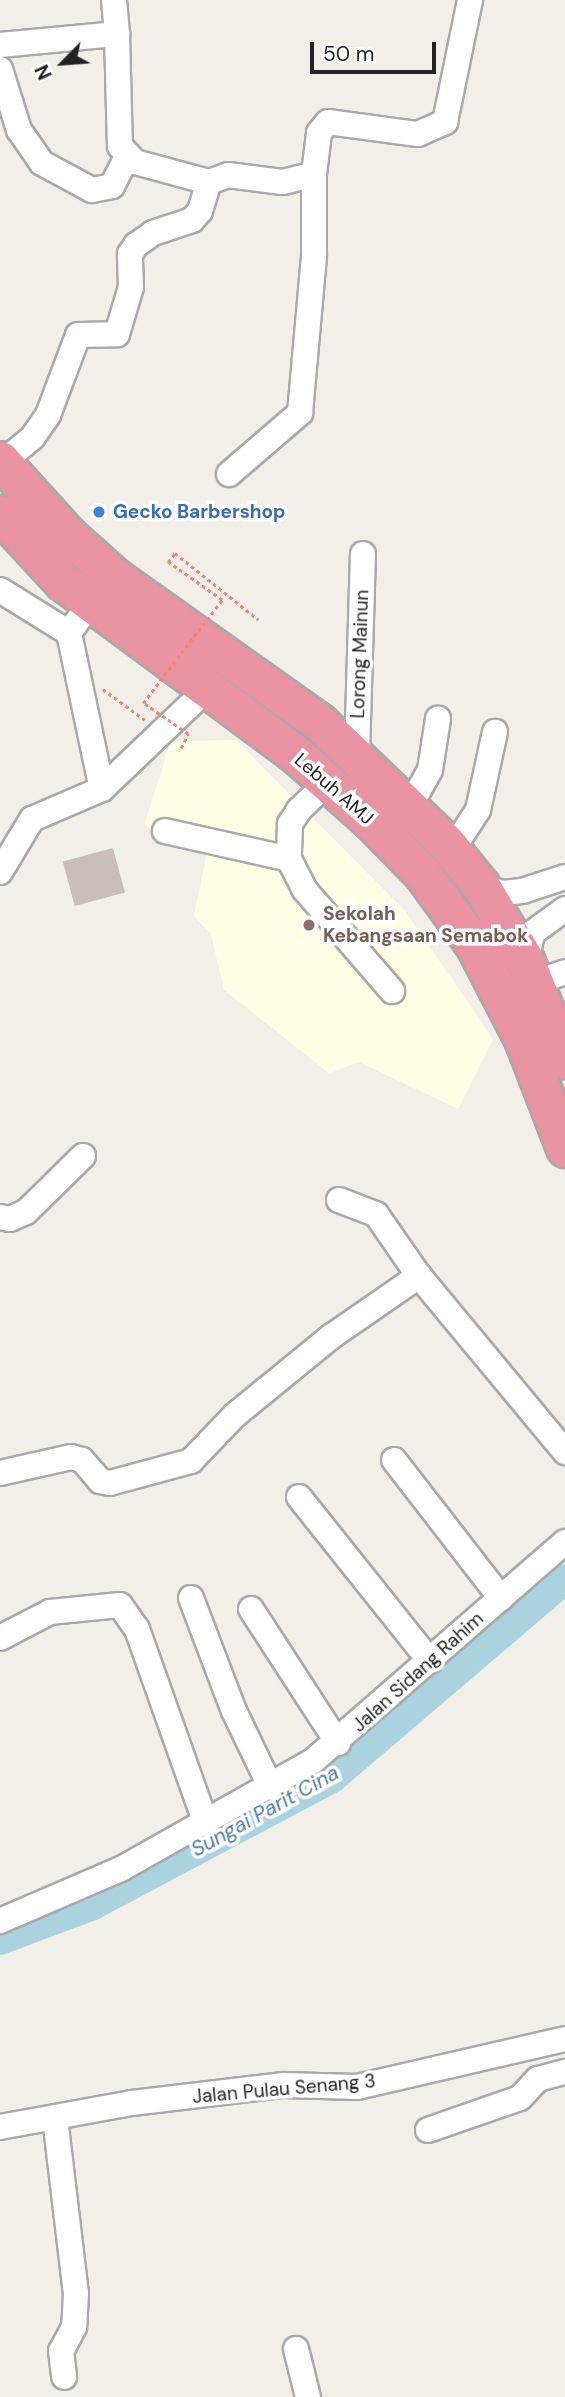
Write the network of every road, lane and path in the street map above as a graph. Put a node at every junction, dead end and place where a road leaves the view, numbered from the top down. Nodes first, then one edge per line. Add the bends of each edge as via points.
1 (114, 0) edge
2 (470, 0) edge
3 (117, 34) junction
4 (0, 45) edge
5 (0, 69) edge
6 (127, 156) junction
7 (314, 174) junction
8 (209, 182) junction
9 (1, 462) edge
10 (229, 474) dead end
11 (0, 514) edge
12 (0, 540) edge
13 (363, 554) dead end
14 (0, 590) edge
15 (76, 593) junction
16 (259, 621) dead end
17 (69, 634) junction
18 (100, 686) dead end
19 (207, 689) junction
20 (438, 719) dead end
21 (495, 732) dead end
22 (172, 741) junction
23 (357, 755) junction
24 (329, 781) junction
25 (102, 789) junction
26 (410, 806) junction
27 (164, 831) dead end
28 (452, 850) junction
29 (289, 859) junction
30 (0, 873) edge
31 (565, 877) edge
32 (481, 886) junction
33 (565, 909) edge
34 (542, 972) edge
35 (393, 991) dead end
36 (565, 1060) edge
37 (565, 1148) edge
38 (83, 1156) dead end
39 (339, 1200) dead end
40 (0, 1217) edge
41 (419, 1276) junction
42 (565, 1452) edge
43 (394, 1460) dead end
44 (0, 1473) edge
45 (299, 1497) dead end
46 (565, 1542) edge
47 (191, 1598) dead end
48 (501, 1598) junction
49 (251, 1609) dead end
50 (0, 1638) edge
51 (430, 1661) junction
52 (338, 1743) junction
53 (271, 1788) junction
54 (206, 1824) junction
55 (0, 1921) edge
56 (565, 2039) edge
57 (565, 2072) edge
58 (55, 2118) junction
59 (0, 2127) edge
60 (428, 2130) dead end
61 (296, 2349) dead end
62 (64, 2377) dead end
63 (308, 2397) edge

1 - 3 street
2 - 7 street via 445,122 418,134 328,122 319,133
3 - 4 street
3 - 6 street via 118,137
5 - 6 street via 19,130 42,163 92,190 112,186
6 - 8 street
7 - 8 street via 283,183 228,175
7 - 10 street via 314,256 300,413
8 - 9 street via 200,211 192,220 153,233 136,245 130,254 131,287 117,334 78,335 48,415 32,438
9 - 23 highway, Lebuh AMJ via 69,537 115,577 319,722
11 - 15 highway, Lebuh AMJ
12 - 15 street
13 - 23 street, Lorong Mainun
14 - 17 street
15 - 17 street
15 - 19 highway, Lebuh AMJ
16 - 22 path, bridge via 175,553 168,562 222,600 143,703 188,734
17 - 25 street
18 - 22 path
19 - 22 street
19 - 24 highway, Lebuh AMJ
20 - 26 street via 430,771
21 - 28 street via 478,810
22 - 25 street
23 - 26 highway, Lebuh AMJ
24 - 29 street via 290,824
24 - 37 highway, Lebuh AMJ via 422,873 475,946 523,1039
25 - 30 street via 32,820
26 - 28 highway, Lebuh AMJ
27 - 29 street
28 - 32 highway, Lebuh AMJ
29 - 35 street via 304,890
31 - 32 street via 522,891
32 - 34 highway, Lebuh AMJ
33 - 34 street via 533,933
34 - 36 highway, Lebuh AMJ
38 - 40 street via 26,1212 10,1219
39 - 41 street via 376,1214
41 - 42 street
41 - 44 street via 332,1336 235,1415 191,1461 110,1483 92,1474 82,1460 71,1457
43 - 48 street
45 - 51 street
46 - 48 street, Jalan Sidang Rahim
47 - 53 street via 229,1699
48 - 51 street, Jalan Sidang Rahim
49 - 52 street
50 - 54 street via 50,1612 120,1605 136,1629
51 - 52 street, Jalan Sidang Rahim
52 - 53 street, Jalan Sidang Rahim
53 - 54 street, Jalan Sidang Rahim
54 - 55 street, Jalan Sidang Rahim via 121,1869
56 - 58 street, Jalan Pulau Senang 3 via 357,2087 284,2085 132,2103
57 - 60 street via 538,2079 520,2098
58 - 59 street, Jalan Pulau Senang 3
58 - 62 street via 76,2293 74,2327 61,2351
61 - 63 street

